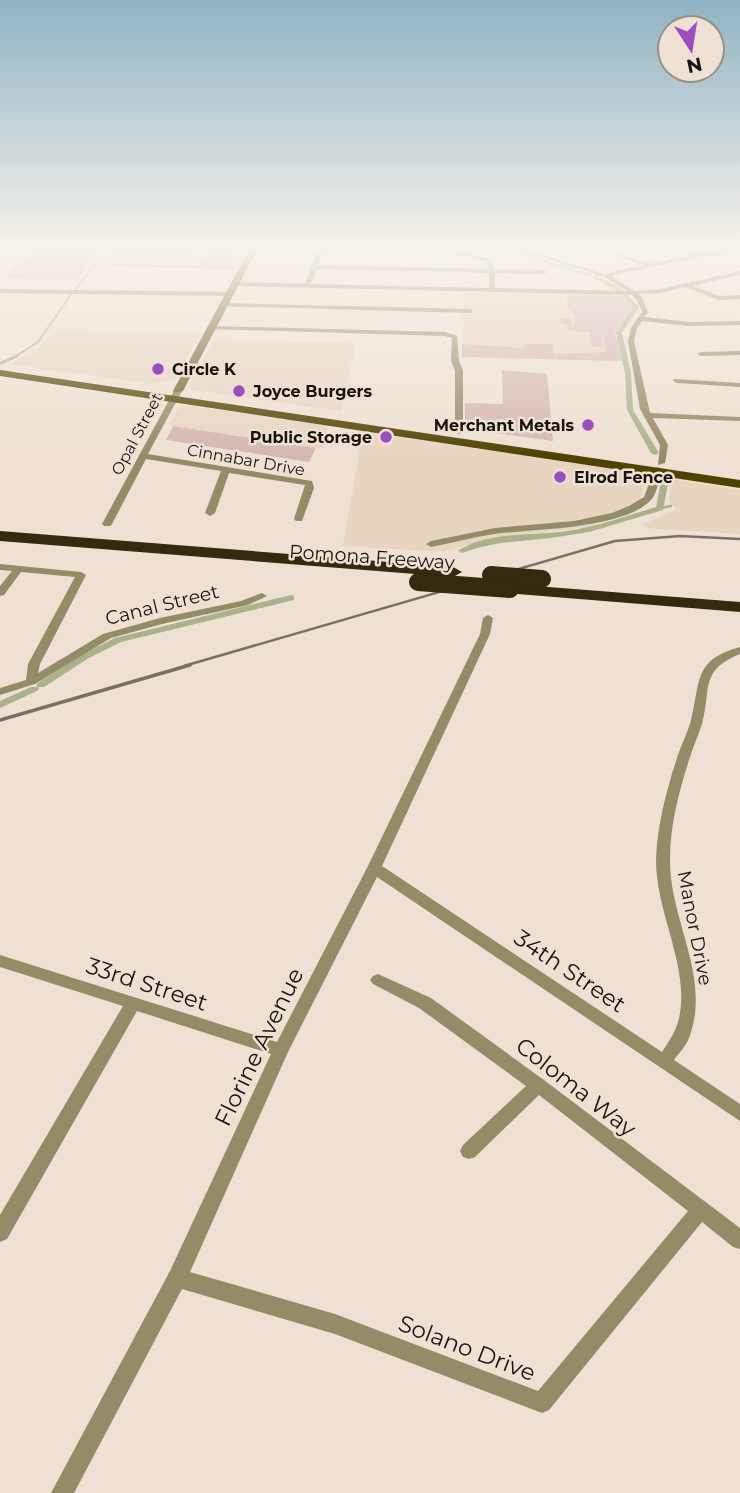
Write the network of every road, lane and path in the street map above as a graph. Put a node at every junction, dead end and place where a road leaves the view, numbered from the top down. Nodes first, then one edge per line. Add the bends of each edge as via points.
1 (216, 318) edge
2 (640, 319) joint
3 (739, 324) edge
4 (211, 328) junction
5 (740, 353) edge
6 (701, 354) dead end
7 (0, 366) edge
8 (0, 373) edge
9 (677, 381) dead end
10 (740, 385) edge
11 (176, 395) junction
12 (646, 415) junction
13 (740, 419) edge
14 (459, 432) junction
15 (143, 456) junction
16 (659, 467) junction
17 (226, 469) junction
18 (740, 475) edge
19 (740, 484) edge
20 (210, 513) dead end
21 (299, 519) dead end
22 (107, 524) dead end
23 (0, 536) edge
24 (431, 544) dead end
25 (0, 548) edge
26 (0, 567) edge
27 (19, 568) junction
28 (0, 593) edge
29 (740, 594) edge
30 (262, 596) dead end
31 (740, 607) edge
32 (488, 618) dead end
33 (740, 650) edge
34 (31, 682) junction
35 (0, 692) edge
36 (374, 868) junction
37 (0, 961) edge
38 (378, 980) dead end
39 (133, 1003) junction
40 (281, 1050) junction
41 (664, 1062) junction
42 (538, 1085) junction
43 (740, 1113) edge
44 (469, 1151) dead end
45 (700, 1211) junction
46 (0, 1233) edge
47 (740, 1241) edge
48 (177, 1278) junction
49 (62, 1493) edge

1 - 4 street, Opal Street
2 - 3 street
2 - 12 street via 631,341
4 - 11 street, Opal Street
4 - 14 street via 455,337
5 - 6 street
7 - 11 main road
8 - 11 main road
9 - 10 street
11 - 14 main road
11 - 15 street, Opal Street
11 - 16 main road
12 - 13 street
12 - 16 street via 664,445
14 - 16 main road
15 - 17 street, Cinnabar Drive
15 - 22 street, Opal Street
16 - 18 main road
16 - 19 main road
16 - 24 street via 648,498 617,512 573,524 494,531
17 - 20 street
17 - 21 street, Cinnabar Drive via 309,483
23 - 29 highway, Pomona Freeway, bridge
25 - 31 highway, Pomona Freeway, bridge
26 - 27 street
27 - 28 street
27 - 34 street via 81,575 34,664
30 - 34 street, Canal Street via 107,636
32 - 36 street, Florine Avenue via 485,634
33 - 41 street, Manor Drive via 718,661 705,676 698,718 674,794 663,859 666,900 689,989 683,1031
34 - 35 street, Canal Street
36 - 40 street, Florine Avenue
36 - 41 street, 34th Street
37 - 39 street, 33rd Street
38 - 42 street, Coloma Way via 425,1003
39 - 40 street, 33rd Street
39 - 46 street
40 - 48 street, Florine Avenue
41 - 43 street, 34th Street
42 - 44 street
42 - 45 street, Coloma Way
45 - 47 street, Coloma Way
45 - 48 street, Solano Drive via 542,1403 335,1324
48 - 49 street, Florine Avenue

